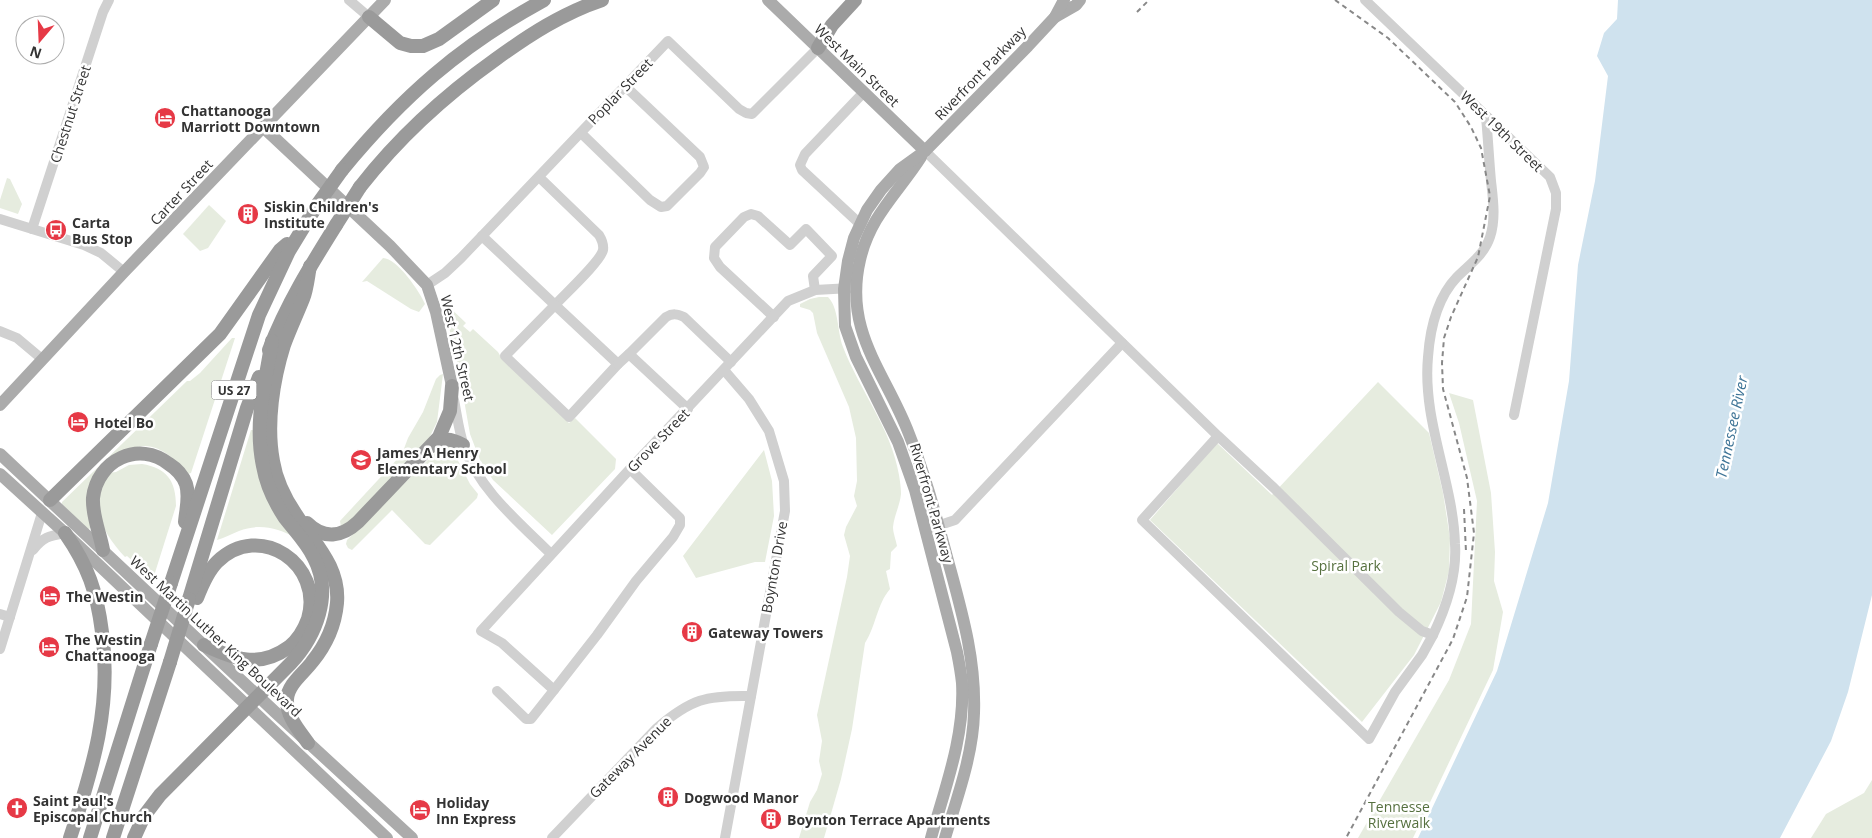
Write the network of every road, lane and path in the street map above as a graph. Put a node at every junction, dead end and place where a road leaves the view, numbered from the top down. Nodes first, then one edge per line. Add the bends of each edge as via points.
1 (109, 0) edge
2 (348, 0) edge
3 (386, 0) edge
4 (493, 0) edge
5 (544, 0) edge
6 (602, 0) edge
7 (768, 0) edge
8 (855, 0) edge
9 (1064, 0) edge
10 (1080, 0) edge
11 (1365, 0) edge
12 (1056, 16) junction
13 (369, 17) junction
14 (818, 48) junction
15 (625, 86) junction
16 (864, 92) junction
17 (1486, 117) junction
18 (263, 127) junction
19 (581, 132) junction
20 (925, 151) junction
21 (539, 177) junction
22 (0, 219) edge
23 (860, 224) junction
24 (32, 229) junction
25 (300, 231) junction
26 (482, 236) junction
27 (310, 266) junction
28 (124, 272) junction
29 (427, 285) junction
30 (851, 288) junction
31 (815, 290) junction
32 (555, 305) junction
33 (774, 317) junction
34 (0, 331) edge
35 (272, 341) junction
36 (1122, 343) junction
37 (629, 354) junction
38 (42, 359) junction
39 (618, 364) junction
40 (728, 366) junction
41 (452, 386) junction
42 (0, 405) edge
43 (688, 409) junction
44 (1514, 415) dead end
45 (1218, 436) junction
46 (463, 445) junction
47 (430, 448) junction
48 (0, 454) edge
49 (630, 469) junction
50 (0, 474) edge
51 (282, 489) junction
52 (50, 500) junction
53 (42, 513) junction
54 (939, 526) junction
55 (926, 530) junction
56 (65, 533) junction
57 (103, 550) junction
58 (551, 554) junction
59 (30, 555) junction
60 (171, 583) junction
61 (191, 603) junction
62 (5, 616) edge
63 (1433, 635) junction
64 (204, 646) junction
65 (0, 649) edge
66 (554, 690) junction
67 (497, 691) dead end
68 (751, 696) junction
69 (258, 697) junction
70 (248, 707) junction
71 (308, 743) junction
72 (70, 838) edge
73 (90, 838) edge
74 (113, 838) edge
75 (134, 838) edge
76 (388, 838) edge
77 (412, 838) edge
78 (552, 838) edge
79 (725, 838) edge
80 (931, 838) edge
81 (945, 838) edge

1 - 24 street, Chestnut Street via 102,12
2 - 13 street
3 - 13 main road, Carter Street
4 - 13 highway via 439,39 423,46 400,43
5 - 25 highway, US 27, bridge via 477,41 435,73 381,124 342,170
6 - 27 highway, US 27, bridge via 552,22 432,108 389,152 360,188
7 - 14 main road, West Main Street
8 - 14 highway via 832,25
9 - 12 main road, Riverfront Parkway
10 - 12 main road, Riverfront Parkway
11 - 17 street, West 19th Street
12 - 20 main road, Riverfront Parkway
13 - 18 main road, Carter Street
14 - 15 street, Poplar Street via 752,114 740,109 668,41
14 - 16 main road, West Main Street
15 - 19 street, Poplar Street
15 - 19 street via 700,157 704,167 700,173 667,206 661,207
16 - 20 main road, West Main Street
16 - 23 street via 805,154 800,165
17 - 44 street, West 19th Street via 1550,177 1556,193 1556,209
17 - 63 street via 1494,215 1490,238 1483,252 1456,278 1445,294 1435,314 1428,358 1427,385 1432,422 1455,544 1447,601
18 - 28 main road, Carter Street
18 - 29 main road, West 12th Street
19 - 21 street, Poplar Street
20 - 23 main road, Riverfront Parkway via 900,169 881,190
20 - 30 main road, Riverfront Parkway via 877,216 866,239
20 - 36 street
21 - 26 street, Poplar Street
21 - 32 street via 598,235 604,248
22 - 24 street
23 - 30 main road, Riverfront Parkway via 848,261
24 - 28 street via 84,245 101,253
25 - 52 highway via 280,250 220,334
25 - 60 highway, US 27 via 252,333
26 - 29 street, Poplar Street via 458,261
26 - 32 street
27 - 35 highway, US 27
27 - 51 highway via 304,298 280,359 272,402 272,454
28 - 38 main road, Carter Street
29 - 41 main road, West 12th Street
30 - 31 street, Grove Street
30 - 54 main road, Riverfront Parkway via 869,354 908,431
30 - 55 main road, Riverfront Parkway via 846,326 856,357 898,442
31 - 33 street, Grove Street via 788,301
31 - 33 street via 813,276 832,256 806,229 790,245 758,216 744,217 715,247 714,258
32 - 39 street
32 - 39 street via 505,356 569,417
33 - 40 street, Grove Street
34 - 38 street via 17,338
35 - 61 highway, US 27 via 247,408
35 - 69 highway via 260,414 263,467 285,517 315,559 322,595 316,624 306,644
36 - 45 street
36 - 54 street via 955,520
37 - 39 street
37 - 40 street, Boynton Drive via 666,317 678,314
37 - 43 street
38 - 42 main road, Carter Street
40 - 43 street, Grove Street
40 - 68 street, Boynton Drive via 768,432 784,481 785,511
41 - 46 street, West 12th Street
41 - 47 highway via 446,423
43 - 49 street, Grove Street
45 - 63 street via 1398,612 1422,631
45 - 63 street via 1142,520 1369,739
46 - 47 highway via 452,439
46 - 58 street, West 12th Street via 486,487
47 - 51 highway via 358,522 343,533 330,535 314,529
48 - 52 main road, West Martin Luther King Boulevard
49 - 58 street, Grove Street
49 - 66 street via 680,518 680,525
50 - 53 main road, West Martin Luther King Boulevard
51 - 71 highway via 327,559 336,584 337,601 330,631 288,695 292,718
52 - 57 main road, West Martin Luther King Boulevard
53 - 56 main road, West Martin Luther King Boulevard
53 - 59 street
54 - 55 street
54 - 81 main road, Riverfront Parkway via 967,630 974,684 971,743
55 - 80 main road, Riverfront Parkway via 958,652 962,683 957,741
56 - 59 street via 40,541
56 - 70 main road, West Martin Luther King Boulevard
56 - 72 highway via 85,564 94,588 106,669 102,726
57 - 60 highway via 93,508 94,491 101,475 114,461 127,455 157,456 176,469 187,489 185,521
57 - 64 main road, West Martin Luther King Boulevard
58 - 66 street, Grove Street via 481,631 502,643
59 - 62 street
60 - 73 highway, US 27, bridge
61 - 64 highway via 216,563 237,548 249,545 266,546 288,557 303,573 310,593 309,614 302,634 281,654 247,661
61 - 74 highway, US 27, bridge
62 - 65 street
64 - 69 main road, West Martin Luther King Boulevard
66 - 67 street via 531,719 526,719
68 - 78 street, Gateway Avenue via 703,699 673,714
68 - 79 street, Boynton Drive
69 - 70 highway
69 - 71 main road, West Martin Luther King Boulevard
70 - 75 highway via 160,795 144,816
70 - 76 main road, West Martin Luther King Boulevard
71 - 77 main road, West Martin Luther King Boulevard

